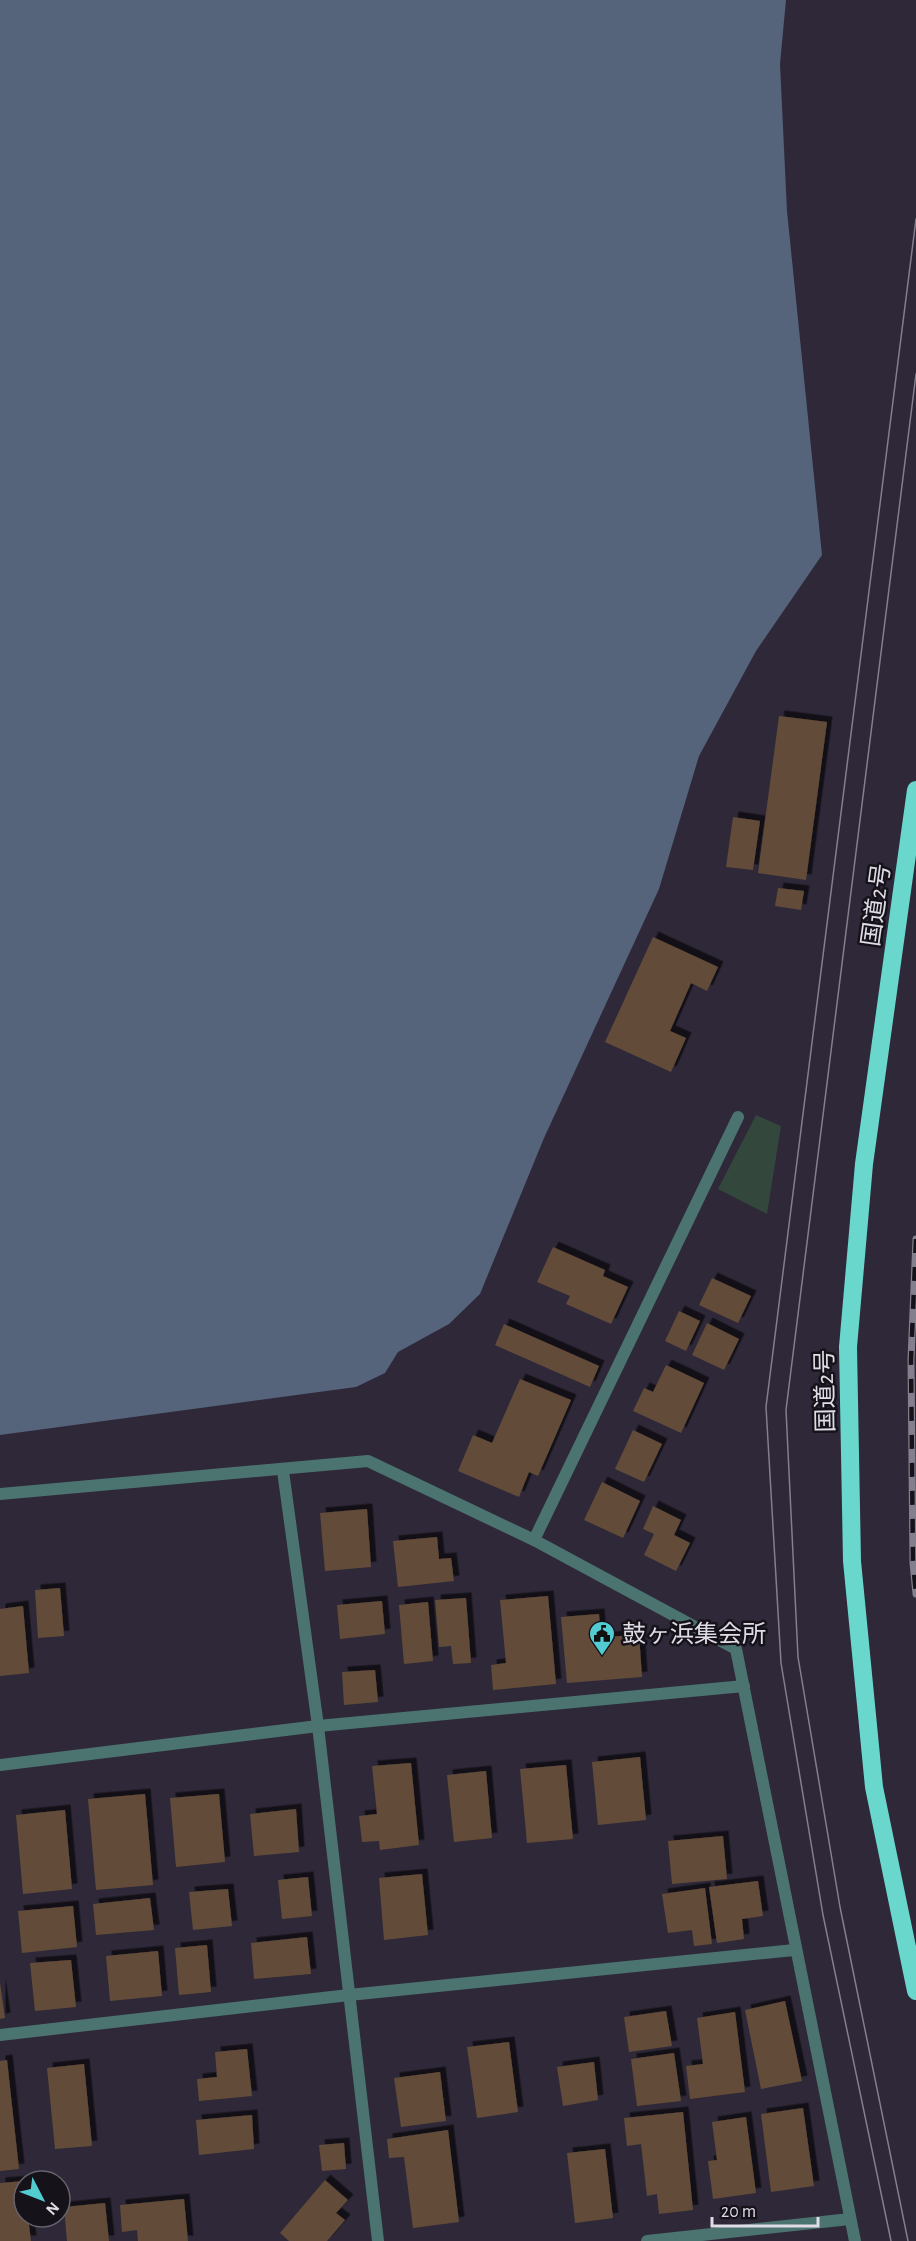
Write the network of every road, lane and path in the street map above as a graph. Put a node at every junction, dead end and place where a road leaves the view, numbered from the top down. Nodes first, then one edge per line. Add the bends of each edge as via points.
1 (916, 790) edge
2 (738, 1117) dead end
3 (283, 1471) junction
4 (0, 1494) edge
5 (534, 1540) junction
6 (744, 1686) junction
7 (318, 1726) junction
8 (0, 1765) edge
9 (794, 1950) junction
10 (916, 1991) edge
11 (349, 1995) junction
12 (0, 2035) edge
13 (850, 2219) junction
14 (378, 2241) edge
15 (647, 2241) edge
16 (855, 2241) edge

1 - 10 highway, 国道2号 via 864,1164 848,1347 852,1561 874,1787
2 - 5 street
3 - 4 street
3 - 5 street via 368,1461
3 - 7 street
5 - 6 street via 736,1649
6 - 7 street
6 - 9 street
7 - 8 street
7 - 11 street
9 - 11 street
9 - 13 street
11 - 12 street
11 - 14 street
13 - 15 street
13 - 16 street

